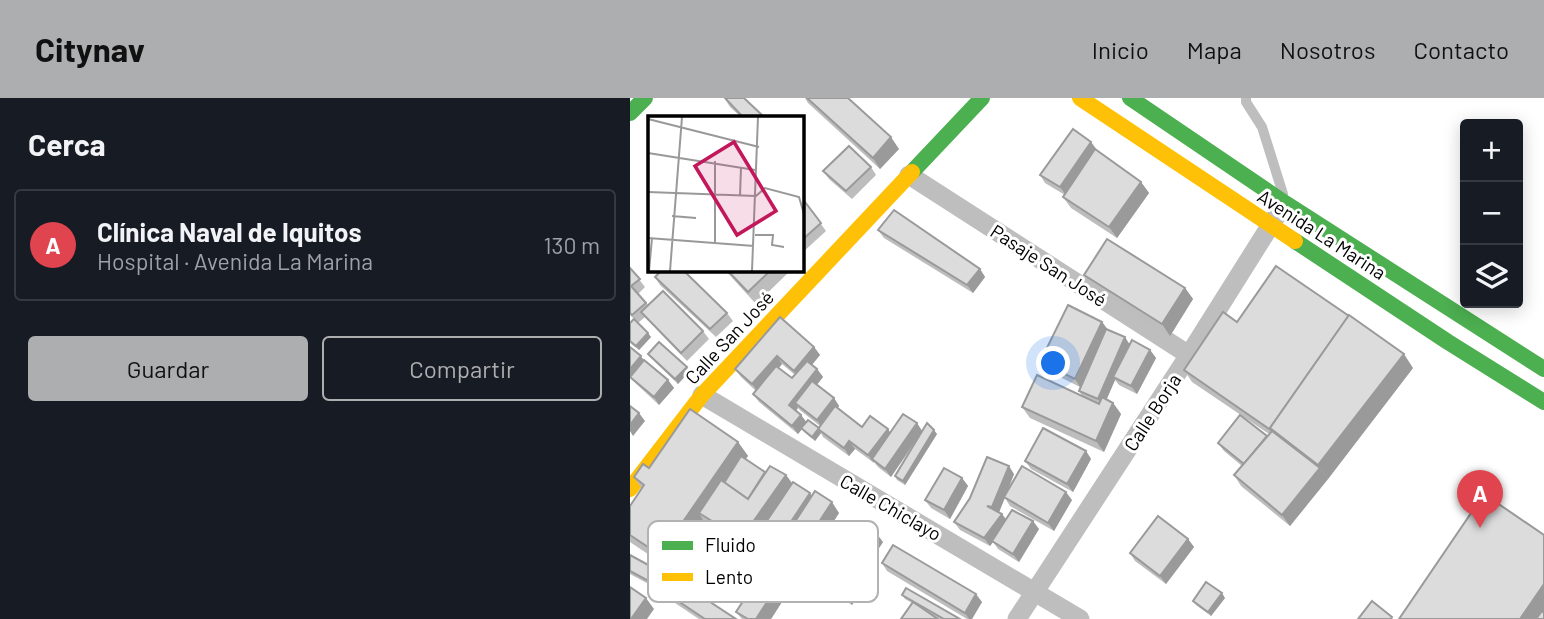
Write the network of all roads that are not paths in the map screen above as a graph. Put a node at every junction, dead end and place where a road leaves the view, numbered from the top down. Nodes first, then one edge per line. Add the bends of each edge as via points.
1 (645, 98) edge
2 (982, 98) edge
3 (1080, 98) edge
4 (1130, 98) edge
5 (1246, 98) edge
6 (630, 113) edge
7 (909, 176) junction
8 (1285, 203) junction
9 (1271, 226) junction
10 (1189, 355) junction
11 (1544, 369) edge
12 (702, 396) junction
13 (1544, 402) edge
14 (630, 489) edge
15 (1035, 591) junction
16 (1017, 619) edge
17 (1080, 619) edge

1 - 6 main road
2 - 7 main road, Calle San José
3 - 9 main road, Avenida La Marina
4 - 8 main road, Avenida La Marina
5 - 8 lane via 1262,127
7 - 10 street, Pasaje San José
7 - 12 main road, Calle San José
8 - 9 street, Calle Borja
8 - 11 main road, Avenida La Marina
9 - 10 street, Calle Borja
9 - 13 main road, Avenida La Marina
10 - 15 street, Calle Borja
12 - 14 main road, Calle San José
12 - 15 street, Calle Chiclayo
15 - 16 street, Calle Borja
15 - 17 street, Calle Chiclayo

